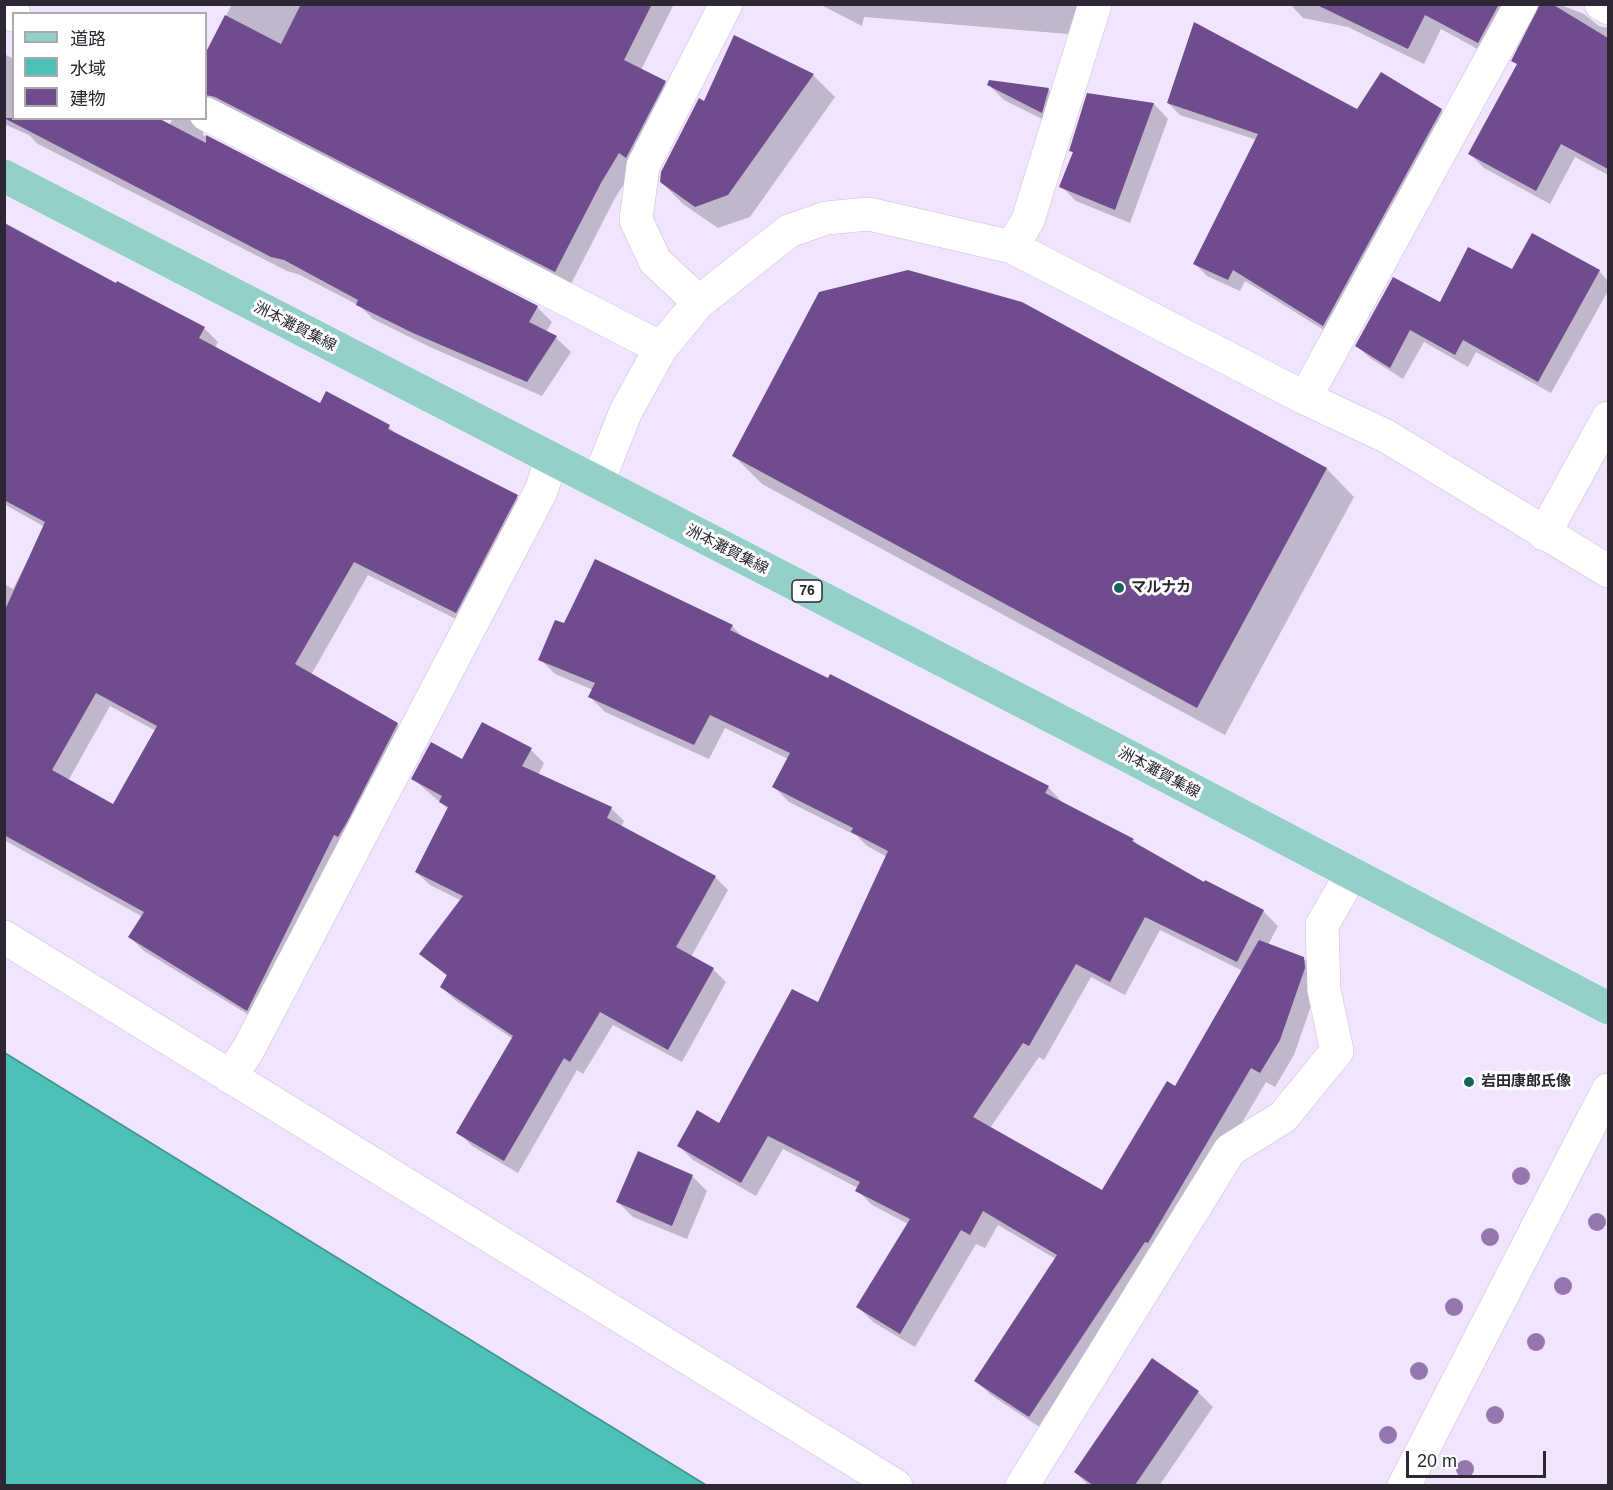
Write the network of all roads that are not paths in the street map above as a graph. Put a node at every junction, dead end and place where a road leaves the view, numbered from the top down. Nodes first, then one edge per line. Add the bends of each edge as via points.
1 (726, 4) edge
2 (1095, 4) edge
3 (1521, 4) edge
4 (1601, 4) edge
5 (1608, 8) edge
6 (207, 115) edge
7 (4, 176) edge
8 (1012, 247) junction
9 (699, 302) junction
10 (661, 348) junction
11 (1305, 398) junction
12 (1608, 418) edge
13 (551, 461) junction
14 (598, 482) junction
15 (1544, 534) junction
16 (1608, 571) edge
17 (1351, 875) junction
18 (4, 937) edge
19 (1608, 1008) edge
20 (230, 1077) junction
21 (1608, 1090) edge
22 (896, 1485) edge
23 (1022, 1485) edge
24 (1404, 1485) edge

1 - 9 street via 643,166 636,220 655,261
2 - 8 street via 1028,220
3 - 11 street
4 - 5 street
6 - 10 street
7 - 13 main road, 洲本灘賀集線 / 76
8 - 9 street via 869,214 826,218 789,231
8 - 11 street
9 - 10 street
10 - 14 street via 626,411
11 - 15 street via 1386,436
12 - 15 street
13 - 14 main road, 洲本灘賀集線 / 76
13 - 20 street via 541,492 248,1050
14 - 17 main road, 洲本灘賀集線 / 76
15 - 16 street
17 - 19 main road, 洲本灘賀集線 / 76
17 - 23 street via 1322,925 1324,990 1336,1051 1283,1117 1230,1150
18 - 20 street
20 - 22 street
21 - 24 street

